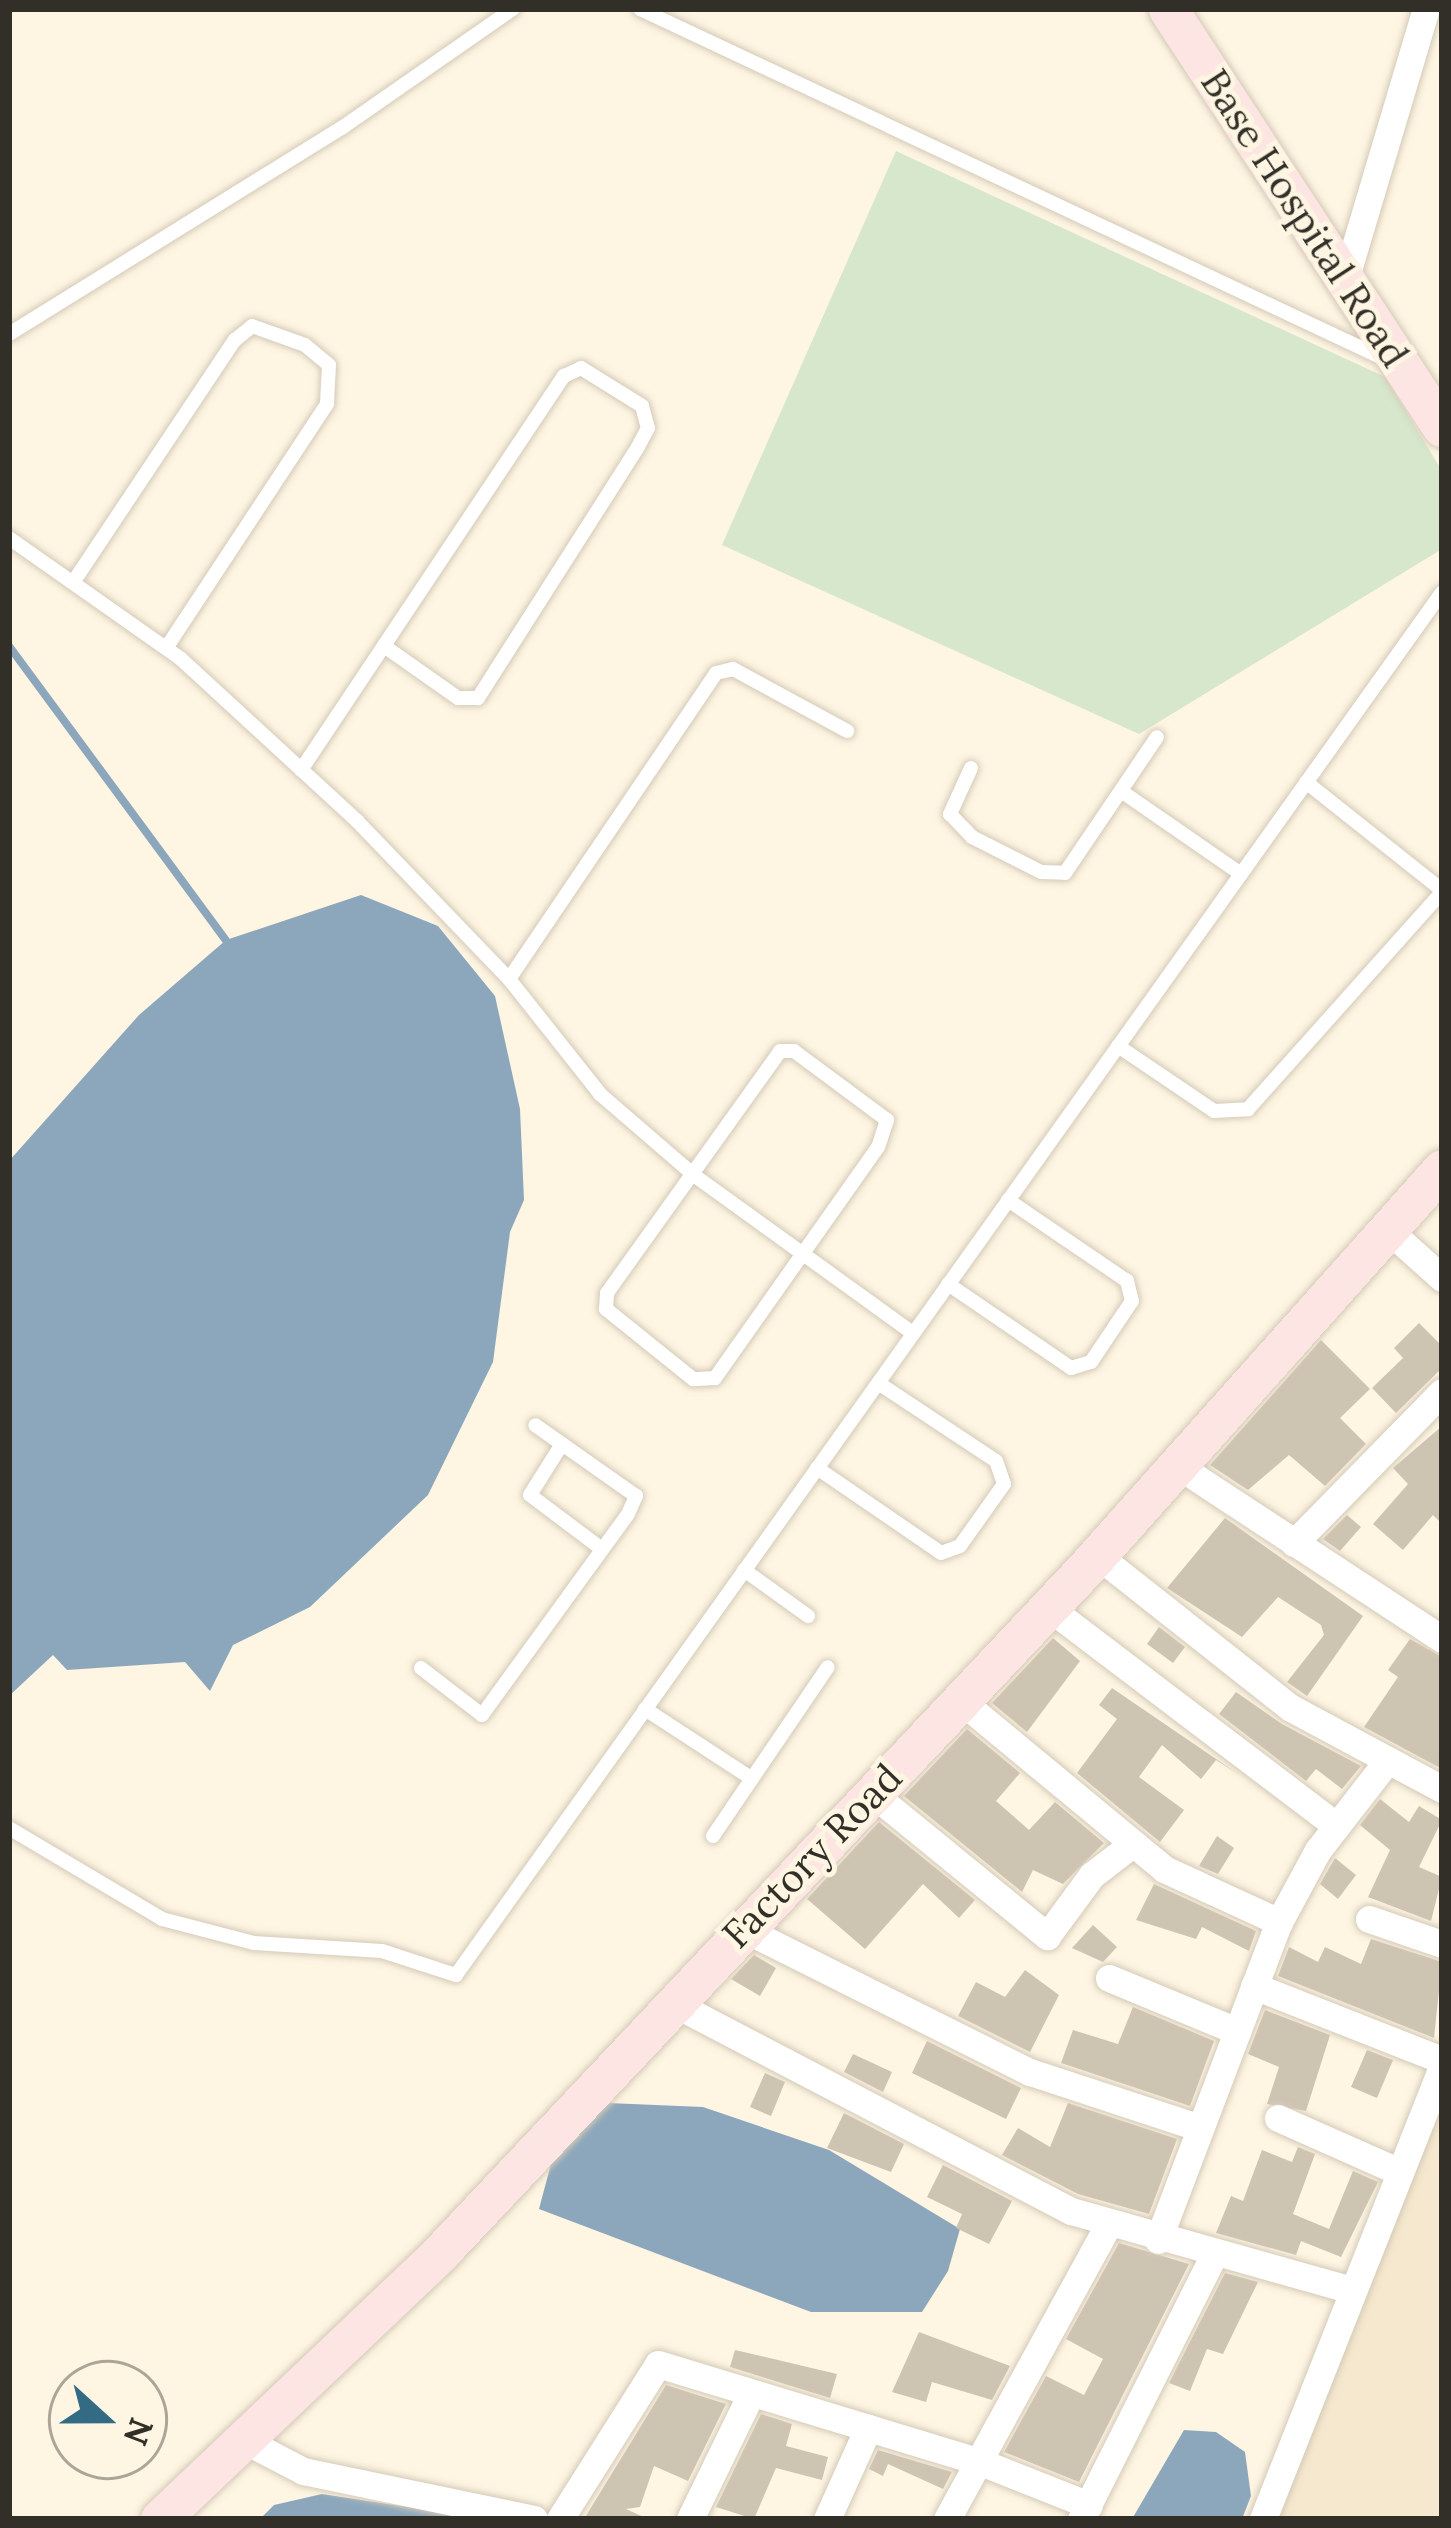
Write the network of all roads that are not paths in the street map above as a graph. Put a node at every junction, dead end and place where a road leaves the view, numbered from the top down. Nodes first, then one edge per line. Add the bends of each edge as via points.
1 (513, 9) edge
2 (640, 9) edge
3 (1168, 9) edge
4 (1426, 9) edge
5 (1345, 280) junction
6 (9, 334) edge
7 (1402, 368) junction
8 (1442, 427) edge
9 (9, 538) edge
10 (74, 581) junction
11 (1442, 592) edge
12 (384, 646) junction
13 (166, 649) junction
14 (847, 731) dead end
15 (1157, 737) dead end
16 (971, 767) dead end
17 (301, 770) junction
18 (1306, 782) junction
19 (1121, 790) junction
20 (1241, 874) junction
21 (1442, 891) edge
22 (508, 980) junction
23 (1118, 1046) junction
24 (1442, 1169) edge
25 (694, 1176) junction
26 (1008, 1201) junction
27 (1386, 1228) junction
28 (802, 1253) junction
29 (1442, 1278) edge
30 (948, 1284) junction
31 (913, 1333) junction
32 (878, 1383) junction
33 (1442, 1392) edge
34 (535, 1425) dead end
35 (562, 1444) junction
36 (1177, 1465) junction
37 (817, 1468) junction
38 (1294, 1543) junction
39 (602, 1549) junction
40 (1096, 1555) junction
41 (744, 1570) junction
42 (1048, 1607) junction
43 (808, 1616) dead end
44 (1442, 1639) edge
45 (828, 1667) dead end
46 (421, 1668) dead end
47 (960, 1700) junction
48 (645, 1709) junction
49 (1388, 1761) junction
50 (752, 1778) junction
51 (1442, 1790) edge
52 (873, 1794) junction
53 (1336, 1826) junction
54 (9, 1828) edge
55 (712, 1836) dead end
56 (1131, 1845) junction
57 (1369, 1919) dead end
58 (1279, 1922) junction
59 (742, 1928) junction
60 (1442, 1945) edge
61 (1109, 1978) dead end
62 (1254, 1986) junction
63 (673, 2003) junction
64 (1237, 2030) junction
65 (1442, 2064) edge
66 (1278, 2118) dead end
67 (1200, 2128) junction
68 (1400, 2172) junction
69 (1108, 2223) junction
70 (1158, 2240) junction
71 (1212, 2258) junction
72 (1352, 2290) junction
73 (750, 2396) junction
74 (868, 2428) junction
75 (240, 2438) junction
76 (982, 2463) junction
77 (1085, 2512) edge
78 (160, 2519) edge
79 (534, 2519) edge
80 (560, 2519) edge
81 (690, 2519) edge
82 (827, 2519) edge
83 (947, 2519) edge
84 (1263, 2519) edge

1 - 6 lane via 343,127
2 - 7 lane
3 - 5 street, Base Hospital Road
4 - 5 street
5 - 7 street, Base Hospital Road
7 - 8 street, Base Hospital Road
9 - 10 lane
10 - 13 lane
10 - 13 lane via 235,340 252,326 305,344 329,365 327,404
11 - 18 lane
12 - 12 lane via 458,698 478,698 638,447 648,428 642,406 581,368 564,376
12 - 17 lane
13 - 17 lane
14 - 22 lane via 733,669 716,673
15 - 19 lane
16 - 19 lane via 950,814 972,837 1041,872 1065,873
17 - 22 lane
18 - 20 lane
18 - 21 lane
19 - 20 lane
20 - 23 lane
21 - 23 lane via 1248,1109 1214,1111
22 - 25 lane via 600,1094
23 - 26 lane
24 - 27 street, Factory Road
25 - 28 lane
25 - 28 lane via 780,1051 882,1112 878,1147
25 - 28 lane via 607,1293 606,1309 693,1379 715,1378
26 - 30 lane
26 - 30 lane via 1127,1281 1132,1301 1091,1361 1071,1368
27 - 29 street
27 - 36 street, Factory Road
28 - 31 lane
30 - 31 lane
31 - 32 lane
32 - 37 lane
32 - 37 lane via 996,1461 1004,1484 960,1546 941,1553
33 - 38 street
34 - 35 lane
35 - 39 lane via 530,1496
35 - 39 lane via 636,1496
36 - 38 street
36 - 40 street, Factory Road
37 - 41 lane
38 - 44 street
39 - 46 lane via 482,1715
40 - 42 street, Factory Road
40 - 49 street via 1291,1708
41 - 43 lane
41 - 48 lane
42 - 47 street, Factory Road
42 - 53 street
45 - 50 lane
47 - 52 street, Factory Road
47 - 56 street
48 - 50 lane
48 - 54 lane via 456,1975 382,1951 254,1943 162,1919
49 - 51 street
49 - 53 street
50 - 55 lane
52 - 56 street via 1047,1936 1092,1875
52 - 59 street, Factory Road
53 - 58 street
56 - 58 street
57 - 60 street
58 - 62 street
59 - 63 street, Factory Road
59 - 67 street via 1030,2072
61 - 64 street
62 - 64 street
62 - 65 street
63 - 69 street
63 - 75 street, Factory Road via 440,2253
64 - 67 street
65 - 68 street
66 - 68 street
67 - 70 street
68 - 72 street
69 - 70 street
69 - 76 street
70 - 71 street
71 - 72 street
71 - 77 street
72 - 84 street
73 - 74 street
73 - 80 street via 658,2365
73 - 81 street
74 - 76 street
74 - 82 street
75 - 78 street, Factory Road
75 - 79 street via 303,2471
76 - 77 street
76 - 83 street

